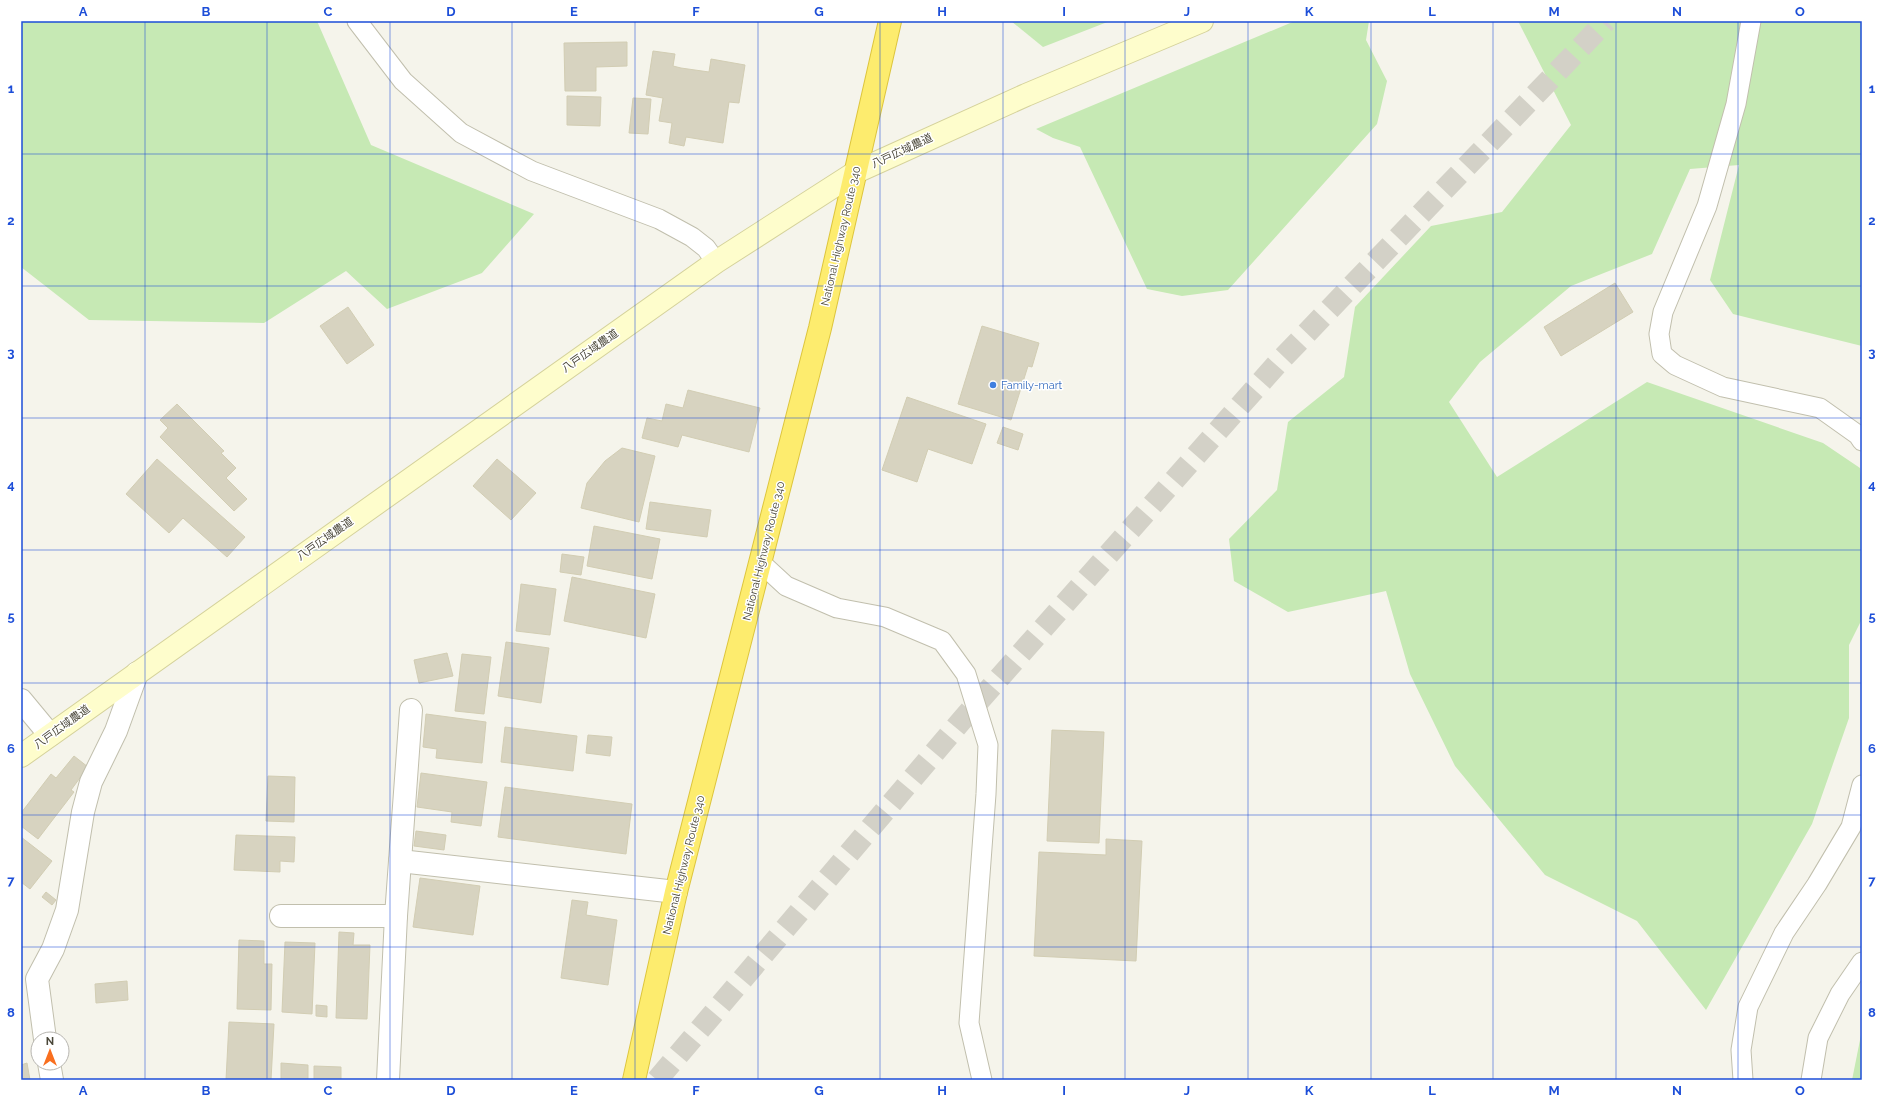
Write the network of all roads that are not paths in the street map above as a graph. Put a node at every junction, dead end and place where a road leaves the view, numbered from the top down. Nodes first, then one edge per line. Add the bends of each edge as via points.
1 (357, 21) edge
2 (890, 21) edge
3 (1202, 21) edge
4 (1751, 21) edge
5 (856, 172) junction
6 (716, 262) junction
7 (1862, 441) edge
8 (761, 563) junction
9 (137, 673) junction
10 (21, 700) edge
11 (411, 710) dead end
12 (50, 735) junction
13 (21, 756) edge
14 (1862, 785) edge
15 (400, 862) junction
16 (676, 892) junction
17 (281, 916) dead end
18 (396, 916) junction
19 (1862, 962) edge
20 (29, 982) edge
21 (43, 1031) edge
22 (388, 1080) edge
23 (634, 1080) edge
24 (982, 1080) edge
25 (1744, 1080) edge
26 (1811, 1080) edge

1 - 6 lane via 403,81 461,133 532,171 659,219 706,248
2 - 5 highway, National Highway Route 340
3 - 5 street, 八戸広域農道 via 1026,95
4 - 7 lane via 1736,104 1707,206 1663,312 1659,334 1662,354 1675,365 1723,387 1820,408 1858,435
5 - 6 street, 八戸広域農道
5 - 8 highway, National Highway Route 340
6 - 9 street, 八戸広域農道
8 - 16 highway, National Highway Route 340
8 - 24 lane via 786,586 837,608 885,617 942,642 966,674 988,745 969,1023
9 - 12 street, 八戸広域農道
9 - 20 street via 116,731 92,782 83,812 67,910 53,949
10 - 12 street
11 - 15 street
12 - 13 street, 八戸広域農道
14 - 25 lane via 1851,827 1784,933 1748,1007 1741,1050
15 - 16 street
15 - 18 street
16 - 23 highway, National Highway Route 340
17 - 18 street
18 - 22 street
19 - 26 lane via 1840,994 1818,1038
20 - 21 street

